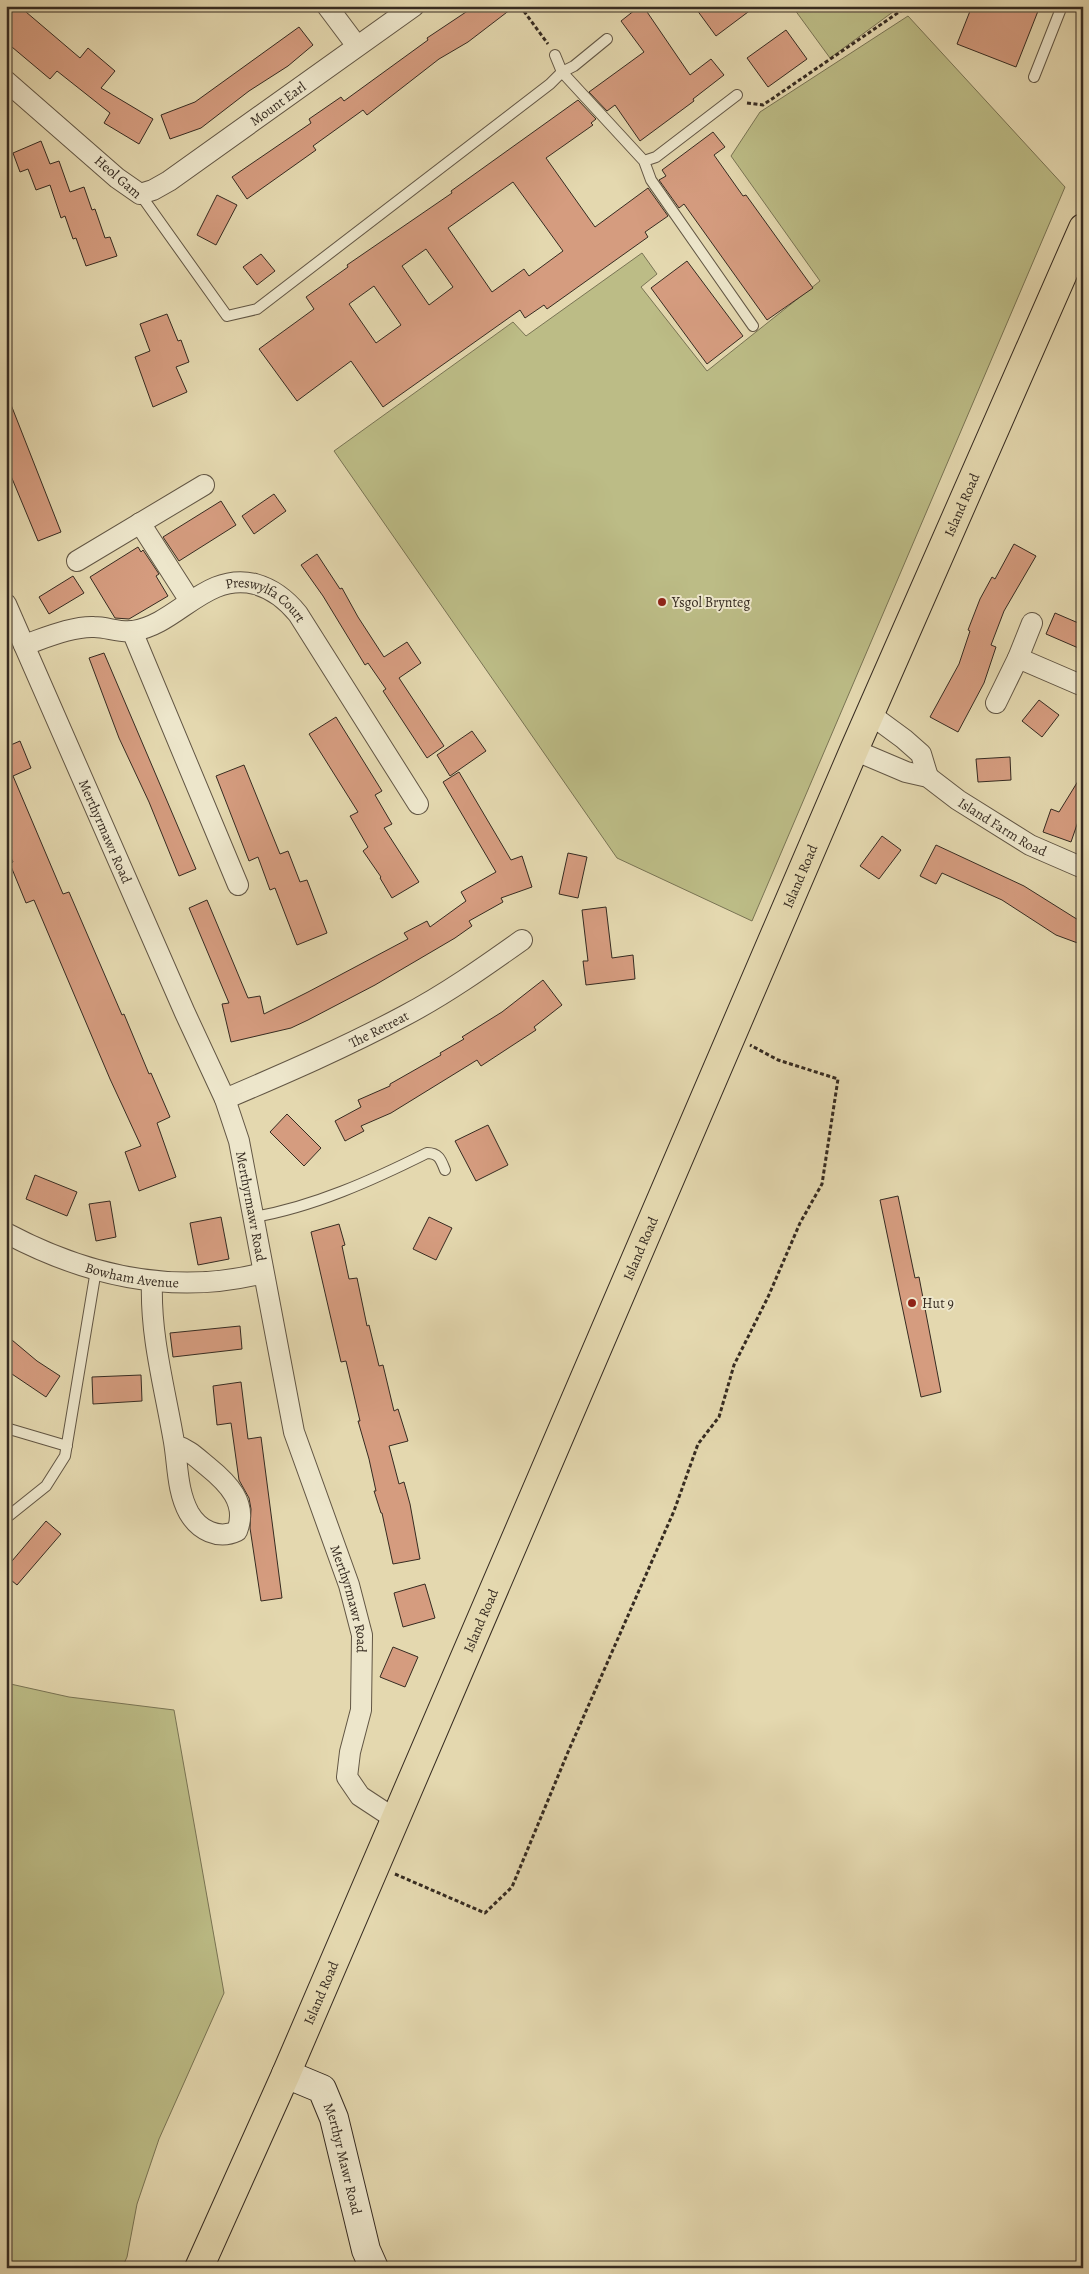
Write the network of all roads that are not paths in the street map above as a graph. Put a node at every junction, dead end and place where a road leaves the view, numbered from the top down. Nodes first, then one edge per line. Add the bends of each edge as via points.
1 (327, 6) edge
2 (414, 6) edge
3 (1062, 6) edge
4 (607, 39) dead end
5 (356, 46) junction
6 (555, 55) road end
7 (562, 72) junction
8 (1034, 77) dead end
9 (6, 80) edge
10 (738, 95) road end
11 (644, 161) junction
12 (140, 194) junction
13 (1083, 228) edge
14 (753, 326) dead end
15 (204, 485) dead end
16 (140, 523) junction
17 (77, 560) dead end
18 (190, 601) junction
19 (6, 604) edge
20 (1032, 623) dead end
21 (132, 631) junction
22 (24, 645) junction
23 (1018, 658) junction
24 (1083, 686) edge
25 (996, 703) dead end
26 (870, 714) junction
27 (854, 750) junction
28 (928, 777) junction
29 (418, 804) dead end
30 (1083, 868) edge
31 (238, 884) dead end
32 (522, 940) dead end
33 (226, 1099) junction
34 (445, 1170) dead end
35 (254, 1217) junction
36 (6, 1232) edge
37 (96, 1270) junction
38 (263, 1273) junction
39 (152, 1282) junction
40 (6, 1428) edge
41 (175, 1445) dead end
42 (67, 1446) junction
43 (6, 1518) edge
44 (395, 1819) junction
45 (286, 2074) junction
46 (199, 2268) edge
47 (374, 2268) edge

1 - 5 street
2 - 5 street, Mount Earl
3 - 8 lane
4 - 7 lane
5 - 12 street, Mount Earl via 168,180
6 - 7 lane
7 - 11 lane
7 - 12 lane, Heol Gam via 257,309 227,316
9 - 12 street, Heol Gam via 117,178
10 - 11 lane via 656,157
11 - 14 lane via 651,180
13 - 26 main road, Island Road
15 - 16 street
16 - 17 street
16 - 18 street
18 - 21 street, Preswylfa Court via 152,624
18 - 29 street, Preswylfa Court via 212,588 237,582 266,588 291,605 319,644
19 - 22 street, Merthyrmawr Road
20 - 23 street
21 - 22 street, Preswylfa Court via 94,626
21 - 31 street
22 - 33 street, Merthyrmawr Road
23 - 24 street
23 - 25 street
26 - 27 main road, Island Road
26 - 28 street via 920,754
27 - 28 street, Island Farm Road via 906,772
27 - 44 main road, Island Road
28 - 30 street, Island Farm Road via 1030,846
32 - 33 street, The Retreat via 405,1016 315,1061
33 - 35 street, Merthyrmawr Road via 239,1141
34 - 35 lane via 439,1156 427,1153 348,1188 273,1214
35 - 38 street, Merthyrmawr Road
36 - 37 street, Bowham Avenue via 52,1255
37 - 39 street, Bowham Avenue
37 - 42 lane
38 - 39 street, Bowham Avenue via 233,1281 193,1284
38 - 44 street, Merthyrmawr Road via 294,1432 348,1585 362,1635 361,1710 347,1777 360,1796
39 - 41 street via 156,1344
40 - 42 lane
42 - 43 lane via 65,1456 46,1486
44 - 45 main road, Island Road
45 - 46 main road, Island Road
45 - 47 street, Merthyr Mawr Road via 322,2089 334,2118 366,2250

